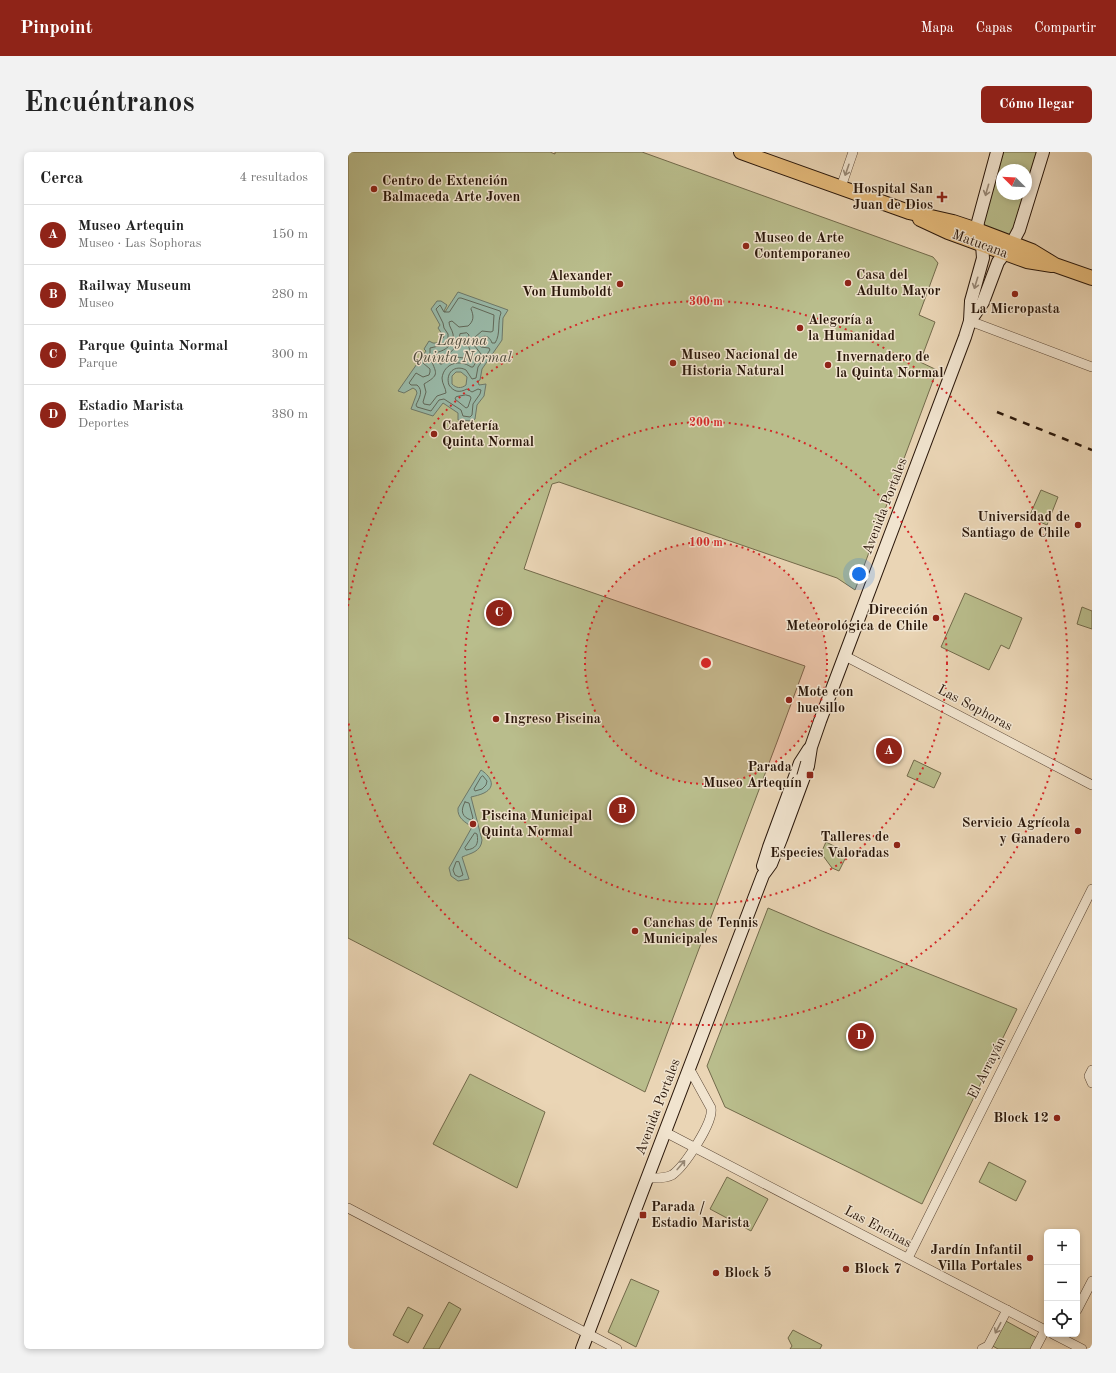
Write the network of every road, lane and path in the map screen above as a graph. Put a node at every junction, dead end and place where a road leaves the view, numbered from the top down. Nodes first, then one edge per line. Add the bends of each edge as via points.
1 (742, 152) edge
2 (853, 152) edge
3 (998, 152) edge
4 (1043, 152) edge
5 (840, 187) junction
6 (909, 212) junction
7 (977, 230) junction
8 (982, 245) junction
9 (1008, 248) junction
10 (1092, 278) edge
11 (970, 321) junction
12 (1092, 366) edge
13 (845, 656) junction
14 (1092, 785) edge
15 (1092, 889) edge
16 (689, 1068) junction
17 (1092, 1070) edge
18 (1092, 1083) edge
19 (665, 1132) junction
20 (695, 1148) junction
21 (647, 1178) junction
22 (348, 1208) edge
23 (908, 1258) junction
24 (1092, 1281) edge
25 (1080, 1304) edge
26 (1007, 1310) junction
27 (1044, 1328) edge
28 (588, 1334) junction
29 (1049, 1337) edge
30 (1061, 1337) edge
31 (988, 1348) edge
32 (582, 1349) edge
33 (617, 1349) edge
34 (1034, 1349) edge
35 (1082, 1349) edge

1 - 5 main road, Matucana
2 -> 5 street
3 -> 7 main road
4 - 9 main road, Avenida Portales via 1019,230
5 - 6 main road, Matucana
6 - 7 main road, Matucana
6 - 8 main road, Matucana via 939,228
7 - 8 main road, Avenida Portales
7 - 9 main road, Matucana
8 - 9 main road, Matucana
8 -> 11 main road, Avenida Portales via 982,258 971,301
9 - 10 main road, Matucana via 1034,263 1055,265
9 - 11 main road, Avenida Portales via 998,262 983,302
11 - 12 street
11 - 13 main road, Avenida Portales
13 - 14 street, Las Sophoras
13 - 16 main road, Avenida Portales via 811,747 808,766 781,839 771,864 762,875
15 - 23 street, El Arrayán
16 - 19 main road, Avenida Portales
16 - 20 street via 712,1112
17 - 18 street via 1089,1076
19 - 20 street, Las Encinas
19 - 21 main road, Avenida Portales
21 -> 20 street via 670,1176
20 - 23 street, Las Encinas
21 - 28 main road, Avenida Portales
22 - 28 street
23 - 26 street, Las Encinas
24 - 25 street
26 - 27 street, Las Encinas
26 -> 31 street
28 - 32 main road, Avenida Portales
28 - 33 street
29 - 34 street
30 - 35 street, Las Encinas

